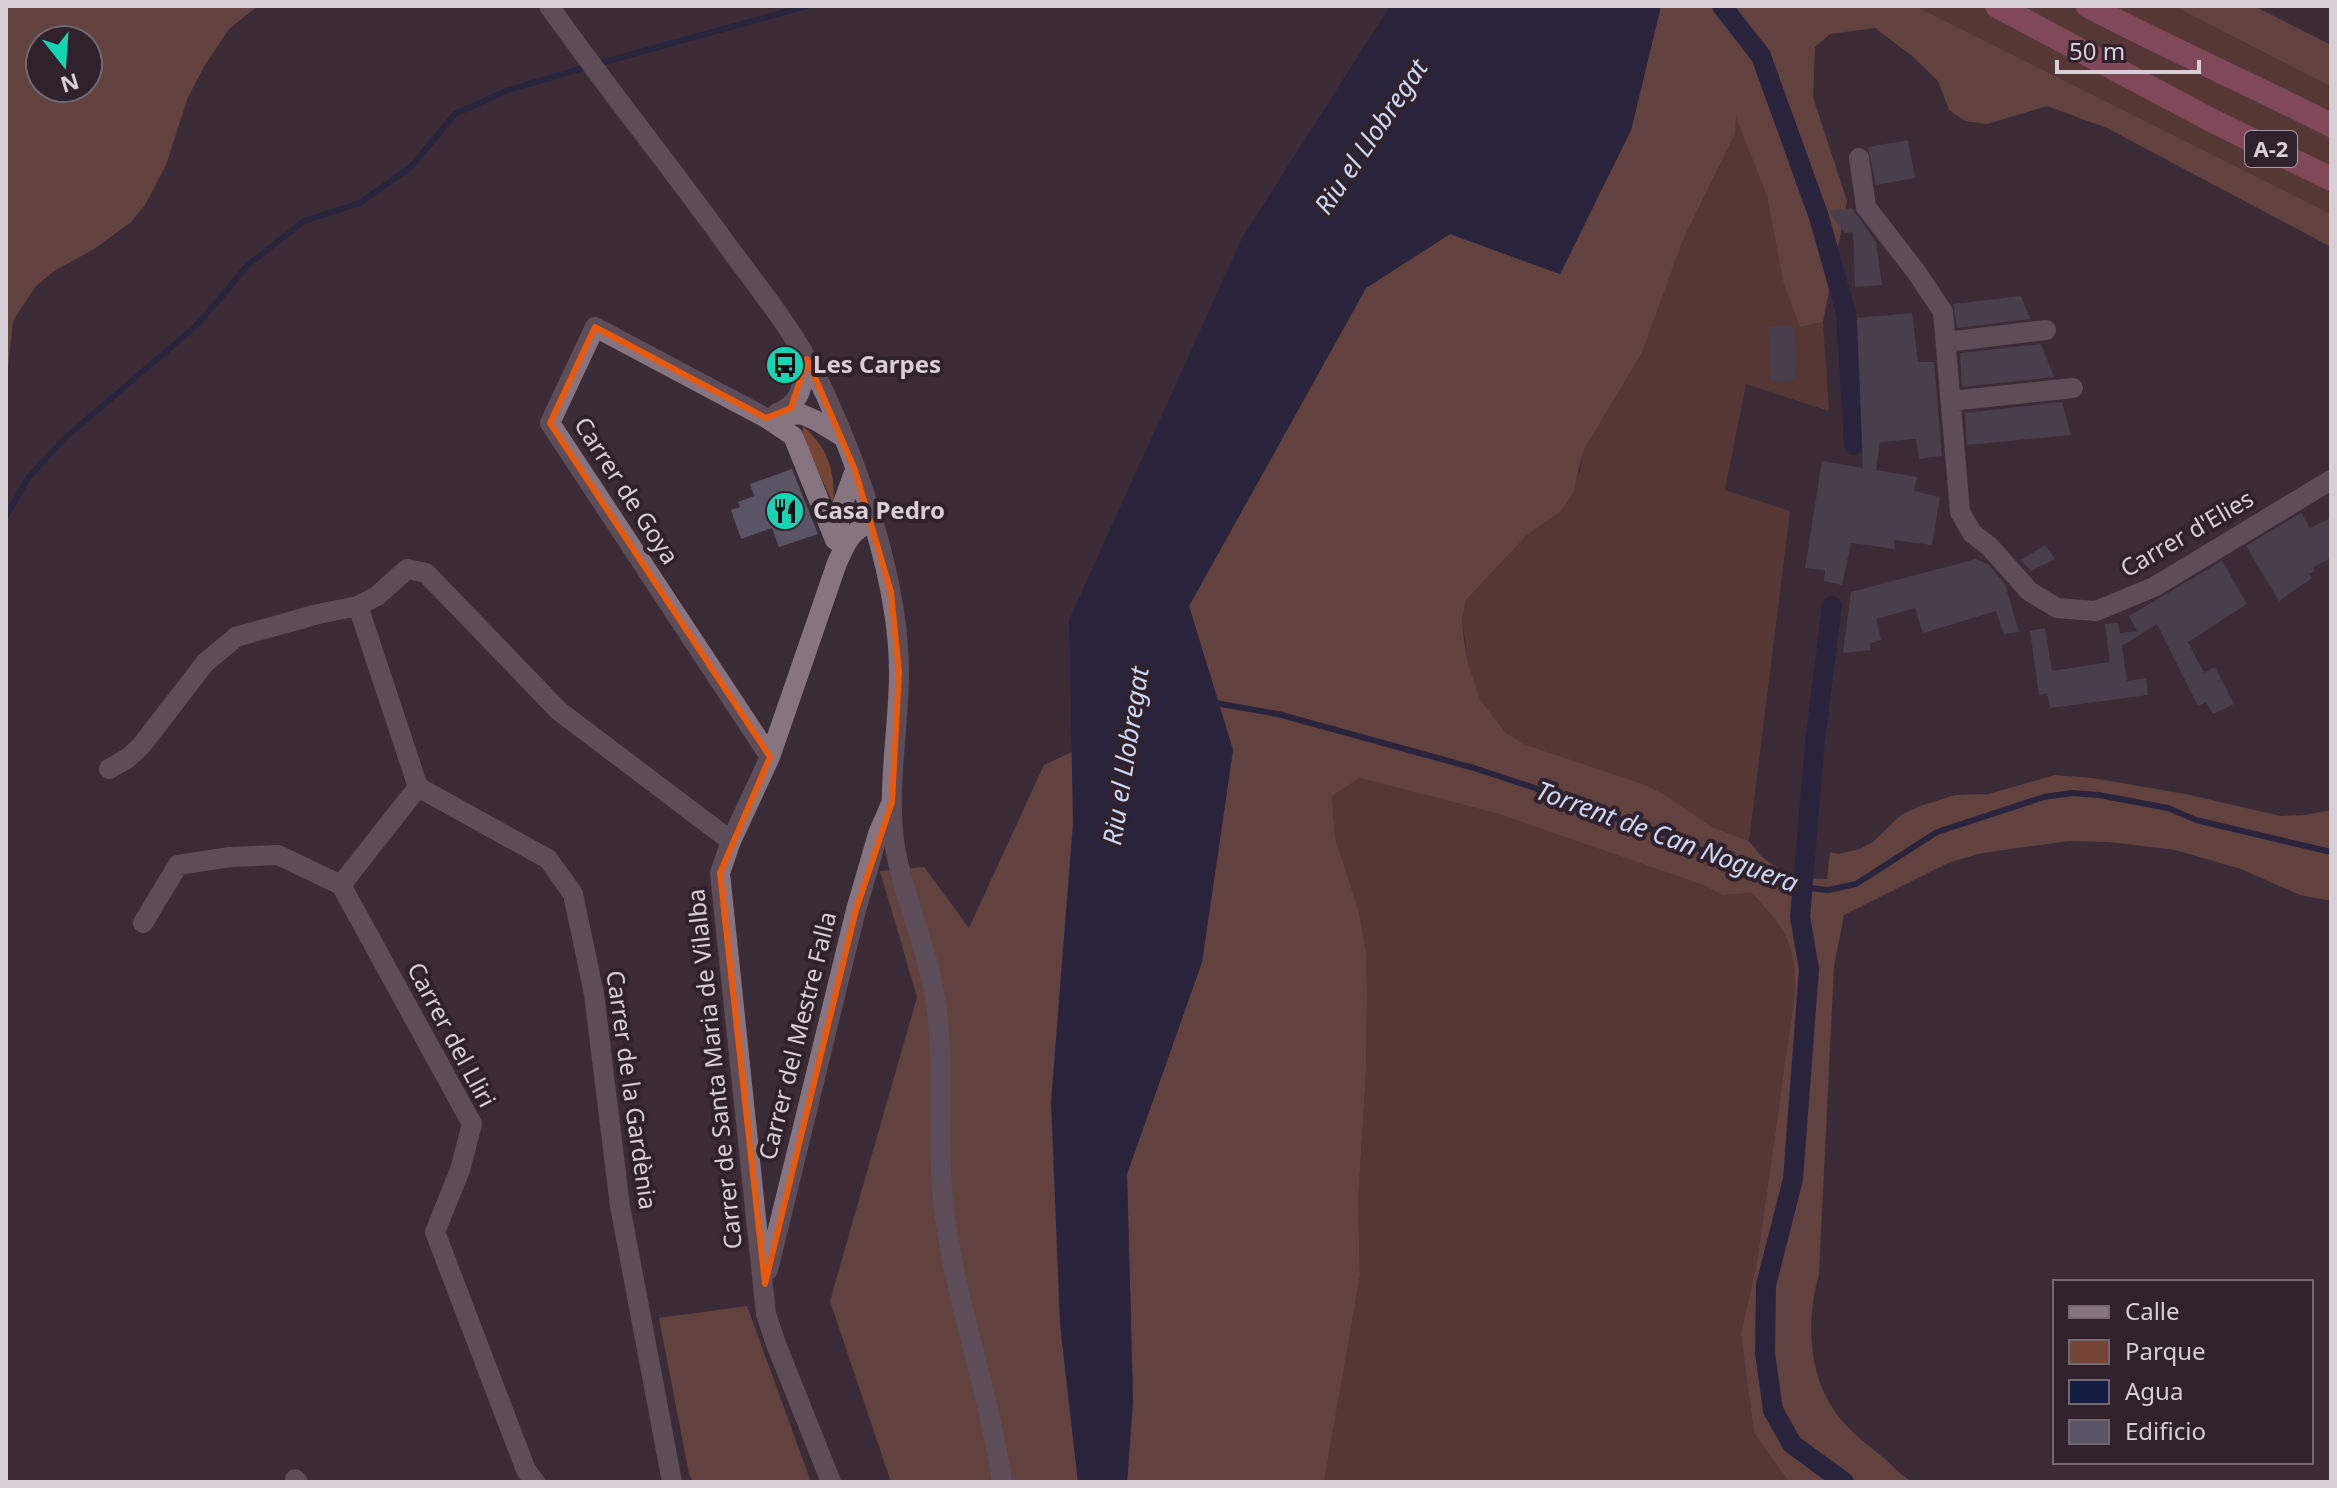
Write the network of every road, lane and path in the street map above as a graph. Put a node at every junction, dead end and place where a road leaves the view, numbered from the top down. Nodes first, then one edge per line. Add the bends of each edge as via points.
1 (1997, 6) edge
2 (2088, 6) edge
3 (552, 11) edge
4 (2331, 125) edge
5 (1859, 158) dead end
6 (2331, 179) edge
7 (2046, 330) dead end
8 (1946, 342) junction
9 (807, 359) junction
10 (2073, 388) dead end
11 (1951, 401) junction
12 (766, 418) junction
13 (843, 437) junction
14 (855, 470) junction
15 (2331, 480) edge
16 (872, 522) junction
17 (835, 540) junction
18 (837, 563) junction
19 (358, 606) junction
20 (770, 757) junction
21 (109, 769) dead end
22 (418, 787) junction
23 (892, 802) junction
24 (731, 841) junction
25 (341, 885) junction
26 (143, 923) dead end
27 (765, 1284) junction
28 (535, 1482) edge
29 (672, 1482) edge
30 (831, 1482) edge
31 (1002, 1482) edge

1 - 6 highway, A-2
2 - 4 highway, A-2
3 - 9 street
5 - 8 street, Carrer d'Elies via 1866,207 1943,312
7 - 8 street
8 - 11 street, Carrer d'Elies
9 - 12 street via 791,408
9 - 13 street
10 - 11 street
11 - 15 street, Carrer d'Elies via 1960,512 1972,533 2029,591 2057,608 2096,611 2154,587
12 - 13 street via 801,414
12 - 17 street, Carrer de Goya via 793,436
12 - 20 street, Carrer de Goya via 595,327 550,423
13 - 14 street
14 - 16 street
14 - 17 street, Carrer de Santa Maria de Vilalba
16 - 18 street, Carrer de Santa Maria de Vilalba via 850,536
16 - 23 street via 897,630
17 - 18 street, Carrer de Santa Maria de Vilalba
18 - 20 street, Carrer de Santa Maria de Vilalba
19 - 21 street via 236,637 205,663 141,746
19 - 22 street
19 - 24 street via 407,569 426,573 559,711
20 - 24 street, Carrer de Santa Maria de Vilalba
22 - 25 street
22 - 29 street, Carrer de la Gardènia via 548,859 573,894 594,994 620,1206
23 - 27 street, Carrer del Mestre Falla via 856,910
23 - 31 street via 902,881 936,1004 941,1173 950,1252
24 - 27 street, Carrer de Santa Maria de Vilalba via 720,873
25 - 26 street via 278,855 178,865
25 - 28 street, Carrer del Lliri via 472,1124 435,1232
27 - 30 street, Carrer de Santa Maria de Vilalba via 766,1314

